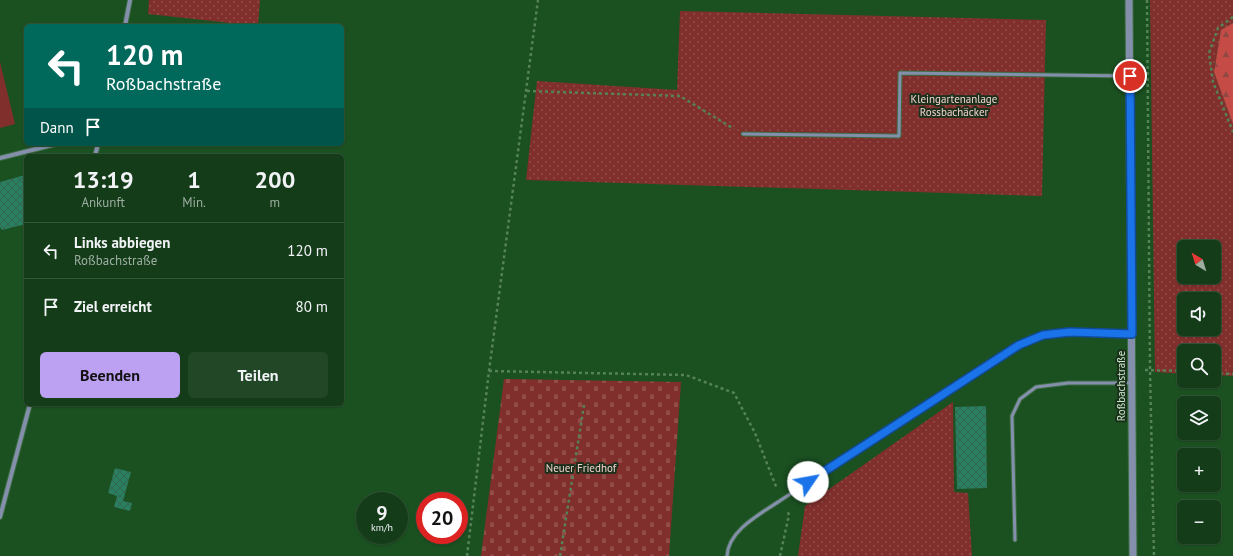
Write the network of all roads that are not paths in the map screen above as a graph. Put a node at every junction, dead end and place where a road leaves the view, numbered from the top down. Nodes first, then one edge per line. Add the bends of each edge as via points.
1 (130, 0) edge
2 (1129, 0) edge
3 (125, 24) edge
4 (1130, 76) junction
5 (743, 134) road end
6 (48, 146) edge
7 (0, 158) edge
8 (1132, 334) junction
9 (1132, 383) junction
10 (29, 406) edge
11 (0, 517) edge
12 (1015, 540) dead end
13 (727, 556) edge
14 (1133, 556) edge

1 - 3 street
2 - 4 street, Roßbachstraße
4 - 5 lane via 900,73 899,136
4 - 8 street, Roßbachstraße
6 - 7 street
8 - 9 street, Roßbachstraße
8 - 13 lane via 1070,332 1043,335 1019,345 745,525 734,536
9 - 12 lane via 1068,383 1043,386 1036,387 1020,399 1012,416
9 - 14 street, Roßbachstraße
10 - 11 street

